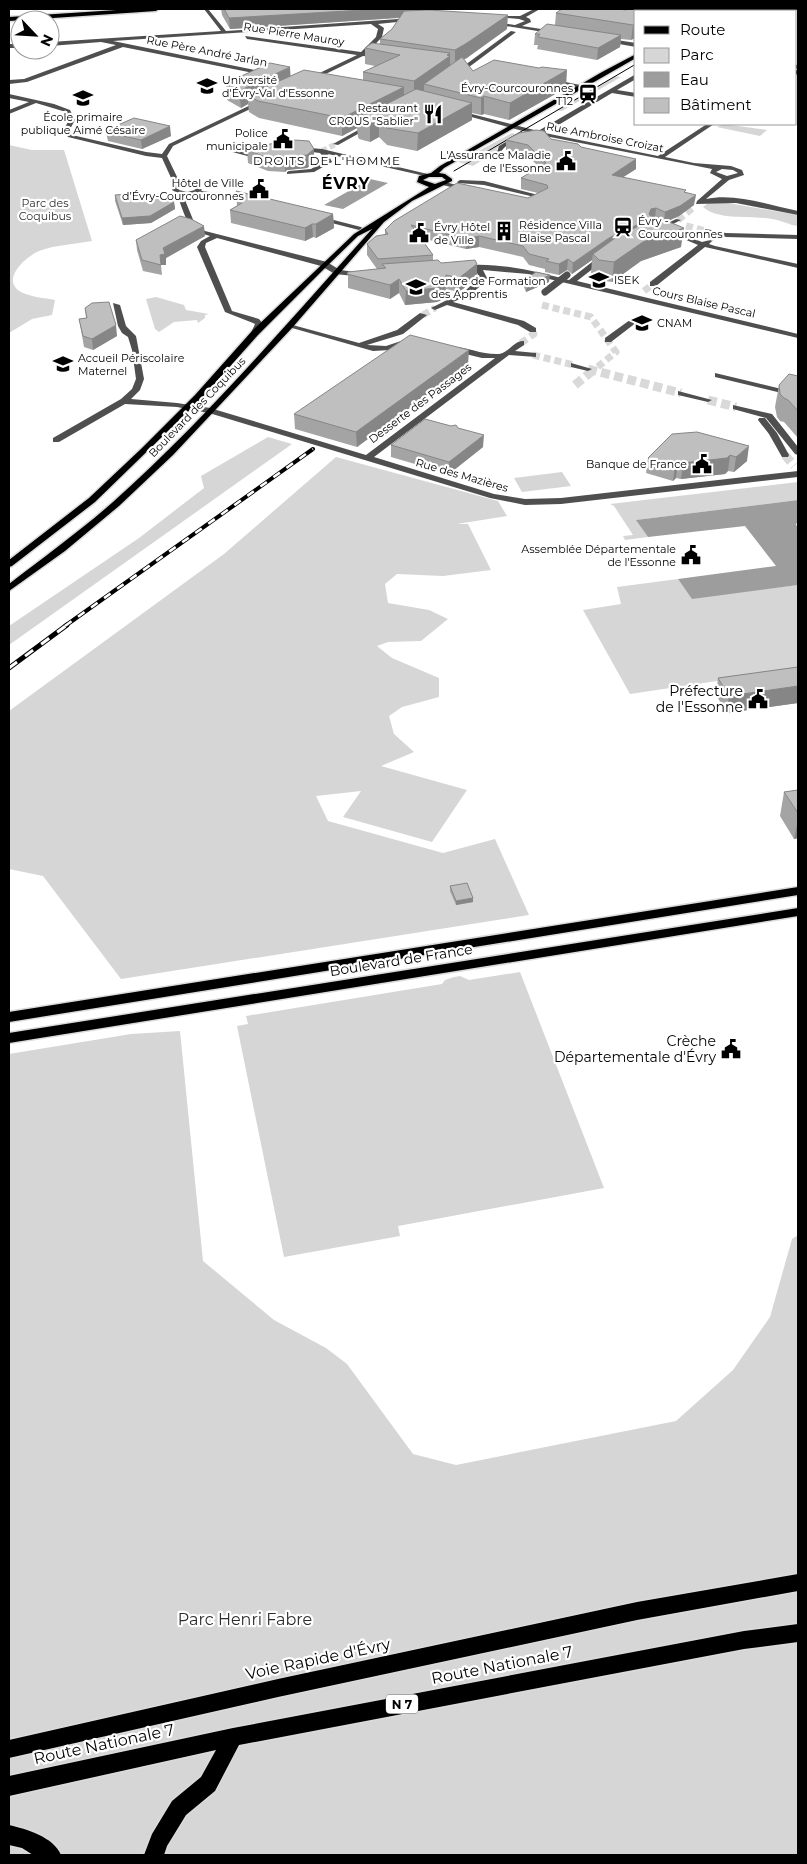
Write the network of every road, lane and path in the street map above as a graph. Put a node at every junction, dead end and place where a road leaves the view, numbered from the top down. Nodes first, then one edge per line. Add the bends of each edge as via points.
1 (88, 9) edge
2 (156, 9) edge
3 (206, 9) edge
4 (517, 9) edge
5 (537, 9) edge
6 (9, 14) edge
7 (507, 17) junction
8 (522, 17) junction
9 (9, 19) edge
10 (418, 21) edge
11 (480, 22) edge
12 (373, 23) junction
13 (496, 23) junction
14 (487, 25) edge
15 (520, 26) junction
16 (513, 32) dead end
17 (225, 33) junction
18 (103, 41) junction
19 (60, 43) edge
20 (123, 44) junction
21 (634, 45) edge
22 (634, 50) edge
23 (361, 55) junction
24 (634, 57) edge
25 (382, 58) edge
26 (460, 69) junction
27 (474, 70) edge
28 (277, 75) edge
29 (634, 77) edge
30 (541, 80) edge
31 (447, 81) edge
32 (9, 82) edge
33 (319, 83) edge
34 (580, 87) junction
35 (612, 91) junction
36 (634, 95) edge
37 (9, 96) edge
38 (268, 99) edge
39 (34, 102) junction
40 (452, 111) edge
41 (10, 112) edge
42 (380, 121) edge
43 (709, 125) edge
44 (512, 127) junction
45 (539, 134) junction
46 (336, 144) tunnel mouth
47 (278, 147) junction
48 (499, 151) dead end
49 (322, 152) junction
50 (164, 156) junction
51 (659, 158) junction
52 (694, 165) junction
53 (720, 168) junction
54 (289, 173) edge
55 (715, 174) junction
56 (431, 175) junction
57 (727, 178) junction
58 (202, 180) dead end
59 (444, 183) junction
60 (423, 184) junction
61 (479, 184) junction
62 (178, 185) junction
63 (196, 192) junction
64 (186, 194) junction
65 (208, 195) junction
66 (700, 199) junction
67 (410, 200) junction
68 (734, 201) junction
69 (256, 203) edge
70 (533, 203) edge
71 (798, 213) edge
72 (312, 217) edge
73 (381, 221) junction
74 (686, 226) tunnel mouth
75 (359, 228) dead end
76 (706, 230) tunnel mouth
77 (216, 236) junction
78 (713, 237) junction
79 (798, 237) edge
80 (612, 252) edge
81 (324, 264) junction
82 (798, 266) edge
83 (478, 267) junction
84 (452, 268) edge
85 (338, 272) junction
86 (374, 275) edge
87 (569, 278) junction
88 (653, 284) tunnel mouth
89 (545, 292) dead end
90 (644, 292) tunnel mouth
91 (637, 298) junction
92 (448, 303) junction
93 (116, 304) dead end
94 (435, 308) tunnel mouth
95 (423, 315) tunnel mouth
96 (637, 319) dead end
97 (289, 326) junction
98 (533, 330) dead end
99 (400, 332) junction
100 (255, 333) junction
101 (798, 336) edge
102 (608, 340) dead end
103 (521, 343) tunnel mouth
104 (361, 345) junction
105 (447, 347) edge
106 (505, 354) junction
107 (533, 355) tunnel mouth
108 (482, 356) junction
109 (574, 365) tunnel mouth
110 (488, 366) junction
111 (588, 369) tunnel mouth
112 (718, 375) dead end
113 (681, 392) tunnel mouth
114 (798, 395) edge
115 (708, 400) tunnel mouth
116 (124, 402) junction
117 (188, 407) junction
118 (736, 407) tunnel mouth
119 (210, 411) junction
120 (756, 412) junction
121 (56, 440) dead end
122 (798, 452) tunnel mouth
123 (785, 455) tunnel mouth
124 (366, 459) junction
125 (797, 470) edge
126 (9, 564) edge
127 (9, 588) edge
128 (798, 892) edge
129 (798, 912) edge
130 (9, 1017) edge
131 (9, 1038) edge
132 (798, 1582) edge
133 (798, 1633) edge
134 (233, 1737) junction
135 (9, 1750) edge
136 (9, 1786) edge
137 (9, 1835) edge
138 (51, 1855) edge
139 (154, 1855) edge

1 - 6 highway
2 - 9 highway
3 - 17 street
4 - 7 street
5 - 8 street
7 - 8 street
7 - 13 street
8 - 15 street via 528,21
10 - 12 street
11 - 13 street
12 - 17 street
12 - 23 street via 381,28 380,37
13 - 14 street
13 - 15 street
13 - 15 street via 558,35
16 - 26 street
17 - 18 street
17 - 23 street, Rue Pierre Mauroy
18 - 19 street
18 - 20 street, Rue Père André Jarlan
20 - 28 street, Rue Père André Jarlan
20 - 32 street via 24,81
21 - 22 street via 596,41
23 - 25 street, Rue Pierre Mauroy
23 - 33 street via 302,82
24 - 34 main road
26 - 27 street
26 - 31 street
29 - 35 street
30 - 34 street
34 - 44 main road
35 - 36 street
35 - 45 street
37 - 39 street
38 - 50 street via 176,142
39 - 41 street
39 - 50 street via 68,111 72,120 66,134
40 - 44 street
42 - 46 street
43 - 51 street
44 - 45 street, Rue Ambroise Croizat
44 - 56 main road
45 - 48 street via 515,139
45 - 51 street, Rue Ambroise Croizat
47 - 47 street via 234,144 224,149 255,156 270,153
47 - 49 street
49 - 54 street via 330,161 312,171
49 - 56 street
50 - 62 street
51 - 52 street, Rue Ambroise Croizat
52 - 53 street, Rue Ambroise Croizat
52 - 55 street, Rue Ambroise Croizat
53 - 55 street via 714,170
53 - 57 street, Rue Ambroise Croizat via 737,169 742,173
55 - 57 street, Rue Ambroise Croizat
55 - 66 street via 704,187
56 - 59 main road via 447,176
56 - 60 main road, Boulevard des Coquibus via 419,179
57 - 66 street
58 - 65 street
59 - 60 main road
59 - 61 street
59 - 61 street via 473,192
59 - 67 main road, Boulevard des Coquibus
60 - 67 main road, Boulevard des Coquibus
61 - 70 street via 543,197
62 - 63 street via 198,188
62 - 64 street via 175,191
63 - 64 street
63 - 65 street
64 - 77 street via 182,200 191,223
65 - 69 street via 218,194
66 - 68 street
66 - 68 street
67 - 73 main road, Boulevard des Coquibus
68 - 71 street
72 - 75 street
73 - 81 main road, Boulevard des Coquibus via 364,229
73 - 85 main road, Boulevard des Coquibus
74 - 82 street via 675,222 653,227 699,243
76 - 78 street
77 - 81 street
77 - 100 street via 203,242 201,247 228,312 256,320
78 - 79 street
78 - 88 street
80 - 87 street
81 - 85 street
81 - 100 main road, Boulevard des Coquibus
83 - 84 street, Cours Blaise Pascal
83 - 87 street, Cours Blaise Pascal
83 - 92 street via 482,280
85 - 86 street
85 - 97 main road, Boulevard des Coquibus
87 - 89 street, bridge
87 - 91 street, Cours Blaise Pascal
90 - 91 street
91 - 101 street, Cours Blaise Pascal
92 - 94 street
92 - 98 street via 521,322
93 - 116 street via 122,326 132,336 140,369 136,390
95 - 99 street
96 - 102 street
97 - 104 street
97 - 119 main road, Boulevard des Coquibus
99 - 104 street
99 - 104 street via 419,340 380,349
100 - 117 main road, Boulevard des Coquibus
103 - 106 street, Desserte des Passages
105 - 108 street
106 - 107 street
106 - 108 street
106 - 110 street, Desserte des Passages
108 - 110 street
109 - 111 street
110 - 124 street, Desserte des Passages
112 - 114 street
113 - 115 street
116 - 117 street, Rue des Mazières
116 - 121 street
117 - 119 street, Rue des Mazières
117 - 126 main road, Boulevard des Coquibus via 92,500
118 - 120 street
119 - 124 street, Rue des Mazières
119 - 127 main road, Boulevard des Coquibus via 116,504
120 - 122 street via 769,416
120 - 123 street
124 - 125 street, Rue des Mazières via 493,496 525,502
128 - 130 main road, Boulevard de France
129 - 131 main road, Boulevard de France
132 - 135 main road, Voie Rapide d'Évry via 637,1612 278,1688
133 - 134 main road, Route Nationale 7 / N 7 via 744,1640
134 - 136 main road, Route Nationale 7 / N 7
134 - 139 main road via 208,1784 180,1808
137 - 138 main road via 26,1840

